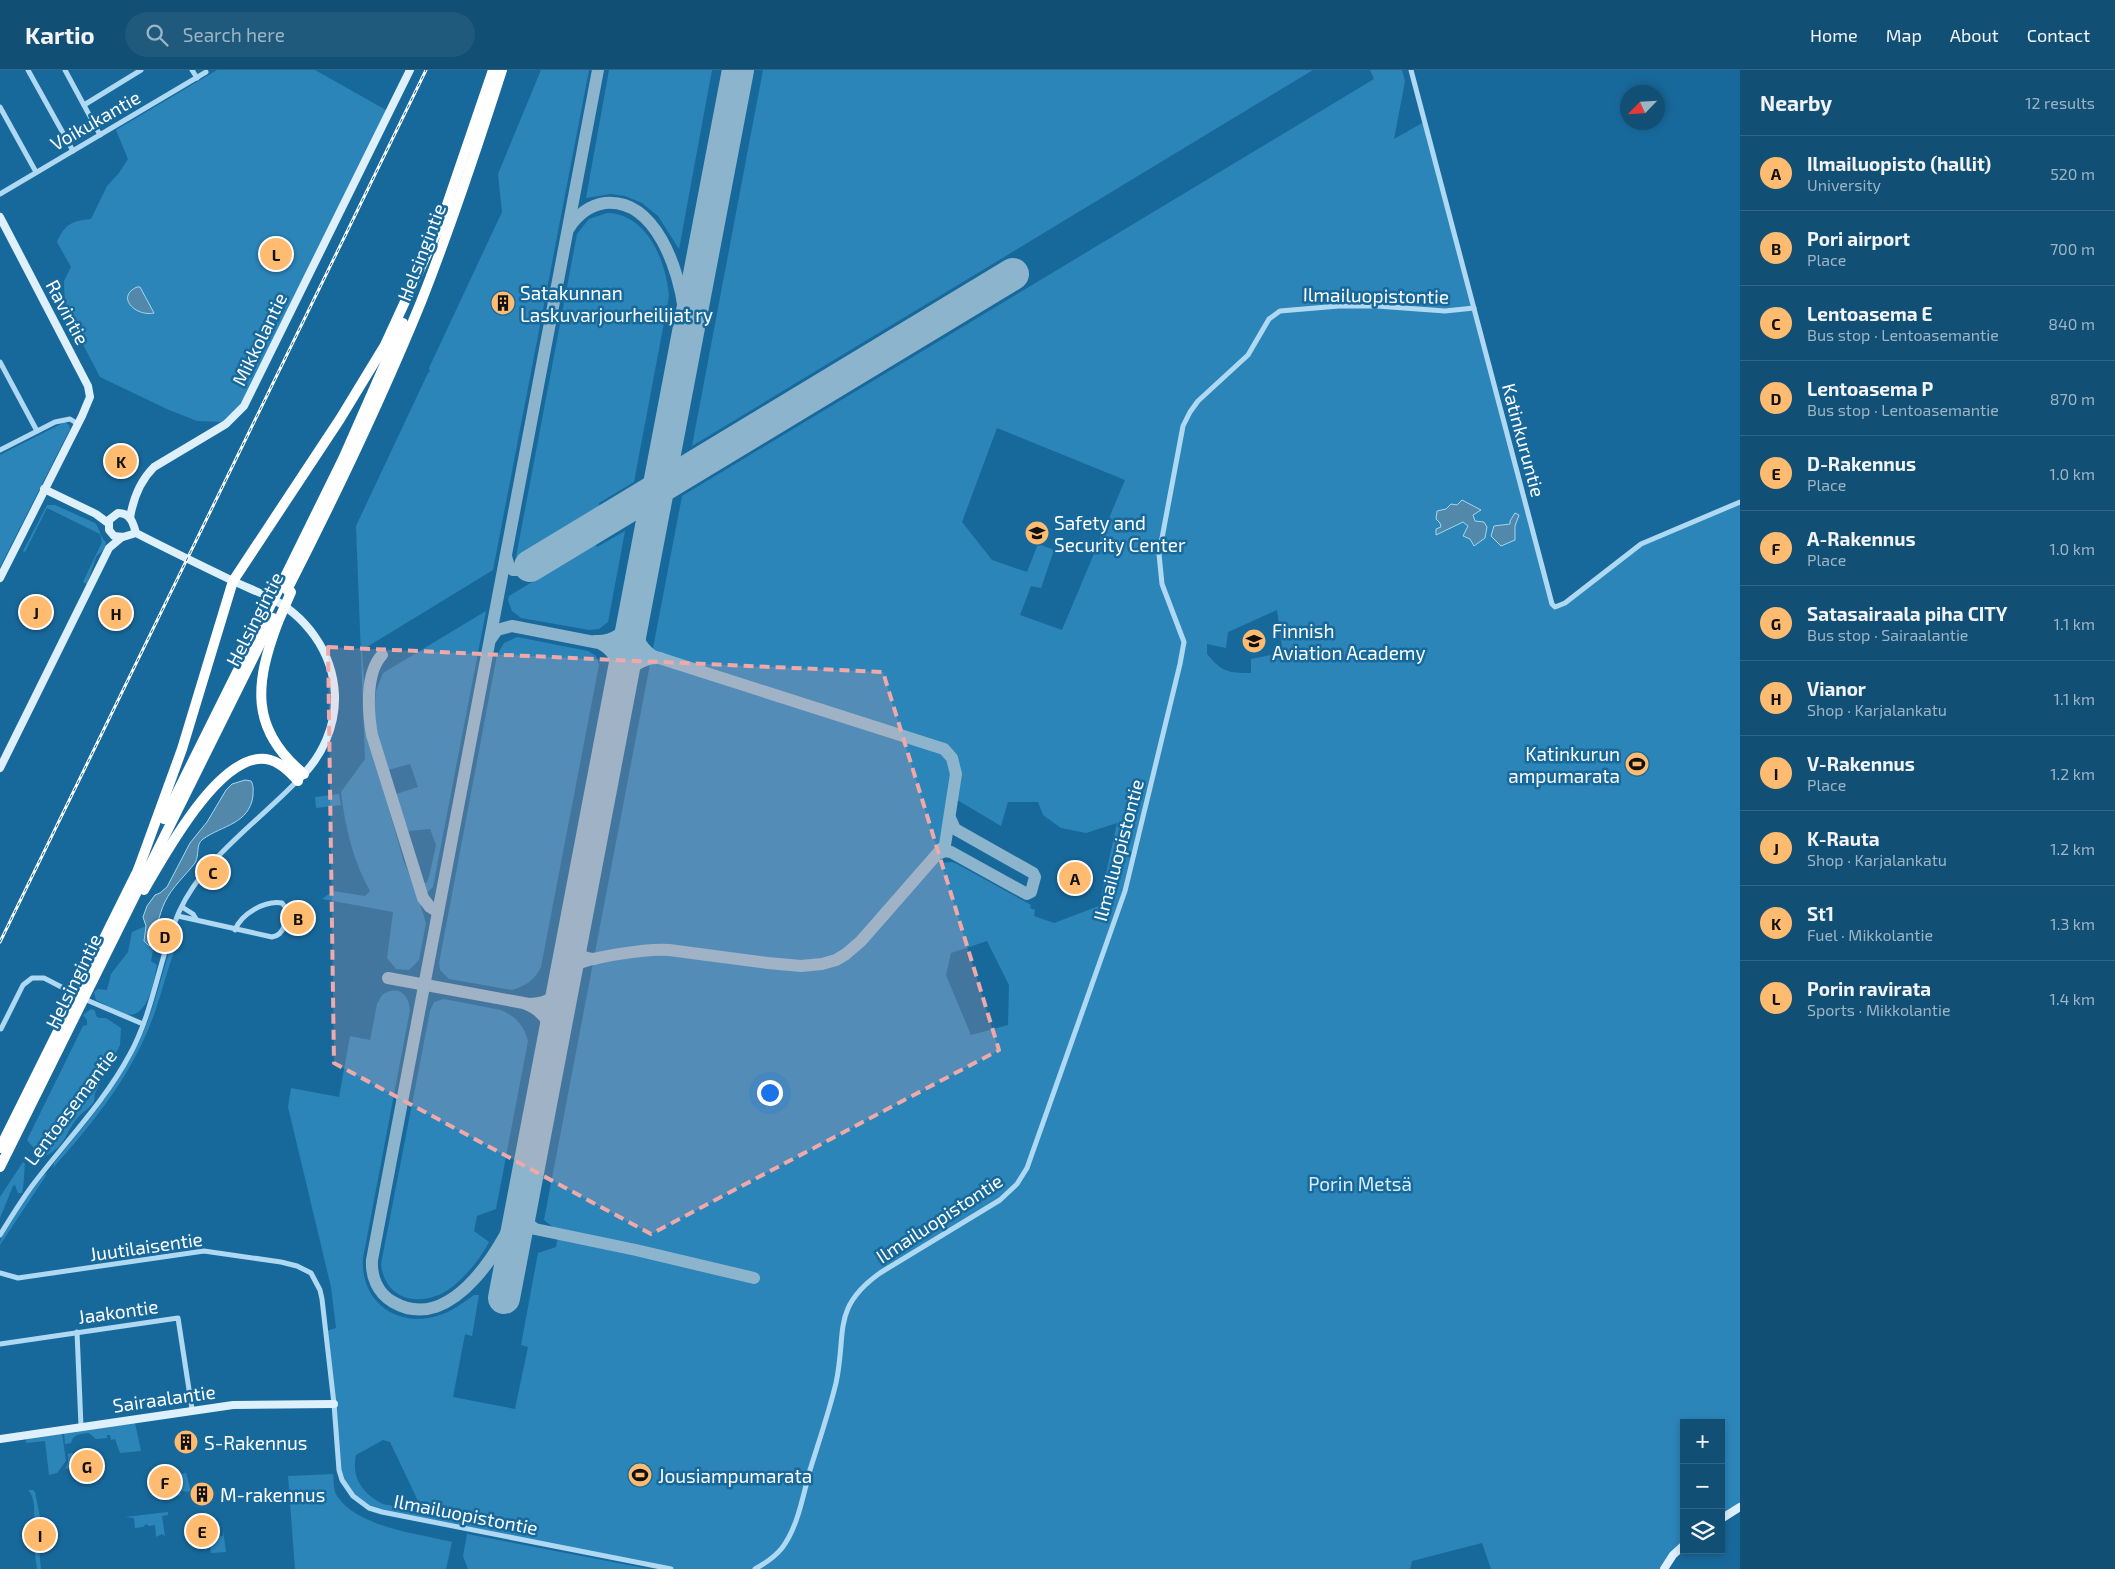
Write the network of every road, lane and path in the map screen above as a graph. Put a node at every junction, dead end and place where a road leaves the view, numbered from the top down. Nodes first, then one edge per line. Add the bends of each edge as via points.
1 (28, 70) edge
2 (65, 70) edge
3 (141, 70) edge
4 (192, 70) edge
5 (410, 70) edge
6 (492, 70) edge
7 (502, 70) edge
8 (1411, 70) edge
9 (134, 72) edge
10 (206, 72) dead end
11 (197, 78) junction
12 (84, 105) junction
13 (0, 107) edge
14 (100, 135) junction
15 (73, 151) junction
16 (36, 172) junction
17 (0, 194) edge
18 (0, 217) edge
19 (443, 219) junction
20 (1474, 308) junction
21 (0, 362) edge
22 (78, 424) junction
23 (37, 430) junction
24 (0, 450) edge
25 (44, 489) junction
26 (1740, 502) edge
27 (132, 503) junction
28 (131, 520) junction
29 (112, 521) junction
30 (136, 534) junction
31 (125, 536) junction
32 (109, 548) junction
33 (0, 578) edge
34 (234, 581) junction
35 (286, 590) junction
36 (272, 618) junction
37 (0, 768) edge
38 (301, 777) junction
39 (138, 870) junction
40 (182, 907) junction
41 (178, 916) junction
42 (196, 919) junction
43 (235, 930) junction
44 (102, 962) junction
45 (71, 992) dead end
46 (89, 1000) dead end
47 (143, 1024) junction
48 (1, 1029) edge
49 (0, 1148) edge
50 (0, 1167) edge
51 (0, 1235) edge
52 (0, 1273) edge
53 (76, 1332) junction
54 (0, 1344) edge
55 (334, 1404) junction
56 (192, 1409) junction
57 (81, 1426) junction
58 (0, 1439) edge
59 (1740, 1507) edge
60 (1725, 1516) edge
61 (1680, 1549) edge
62 (671, 1569) edge
63 (755, 1569) edge
64 (1664, 1569) edge

1 - 15 street
2 - 12 street
3 - 9 street
4 - 11 street
5 - 27 street, Mikkolantie via 244,406 226,424 154,467
6 - 19 highway, Helsingintie
7 - 35 highway, Helsingintie via 469,174 420,302 369,423
8 - 20 street, Katinkuruntie
9 - 12 street
10 - 11 street, Voikukantie
11 - 14 street, Voikukantie
12 - 14 street
13 - 16 street
14 - 15 street, Voikukantie
15 - 16 street, Voikukantie
16 - 17 street, Voikukantie
18 - 22 street, Ravintie via 88,386 89,400
19 - 34 highway via 385,345
19 - 35 highway, Helsingintie via 373,393
20 - 26 street, Katinkuruntie via 1549,600 1555,607 1565,604 1641,544
20 - 63 street, Ilmailuopistontie via 1445,312 1339,306 1280,311 1269,319 1248,355 1190,412 1177,450 1159,554 1162,584 1184,642 1182,656 1125,891 1027,1168 1005,1196 880,1273 853,1298 842,1326 832,1397 796,1519 781,1549
21 - 23 street
22 - 23 street via 66,419
22 - 25 street, Ravintie
23 - 24 street
25 - 29 street
25 - 33 street, Ravintie
27 - 28 street
27 - 29 street
28 - 29 street via 123,513
28 - 30 street
28 - 31 street via 132,530
29 - 31 street via 114,536
29 - 32 street
30 - 31 street
30 - 34 street, Lentoasemantie
31 - 32 street
32 - 37 street
34 - 38 street, Lentoasemantie via 289,610 309,628 327,658 335,692 332,722 318,757
34 - 39 highway via 179,758
35 - 36 highway, Helsingintie, bridge
35 - 36 highway, bridge
36 - 38 highway via 261,684 263,709 271,736
36 - 39 highway, Helsingintie
36 - 44 highway, Helsingintie
38 - 40 street, Lentoasemantie via 206,871
38 - 44 highway via 267,759 260,759 245,762 221,780 196,808 171,845
39 - 49 highway, Helsingintie
40 - 41 street, Lentoasemantie
40 - 42 street
41 - 42 street
41 - 47 street, Lentoasemantie
42 - 43 street
43 - 43 street via 278,936 283,931 286,908 282,903 266,904 242,918
44 - 50 highway, Helsingintie
45 - 48 street via 44,978 32,978 24,985
46 - 47 street
47 - 51 street, Lentoasemantie via 107,1091 32,1187
52 - 55 street, Juutilaisentie via 18,1278 204,1251 296,1266 310,1273 320,1290
53 - 54 street, Jaakontie
53 - 56 street, Jaakontie via 178,1318
53 - 57 street
55 - 56 street, Sairaalantie via 233,1405
55 - 62 street, Ilmailuopistontie via 340,1475 353,1496 370,1508 461,1529
56 - 57 street, Sairaalantie
57 - 58 street, Sairaalantie
59 - 60 street
61 - 64 street

